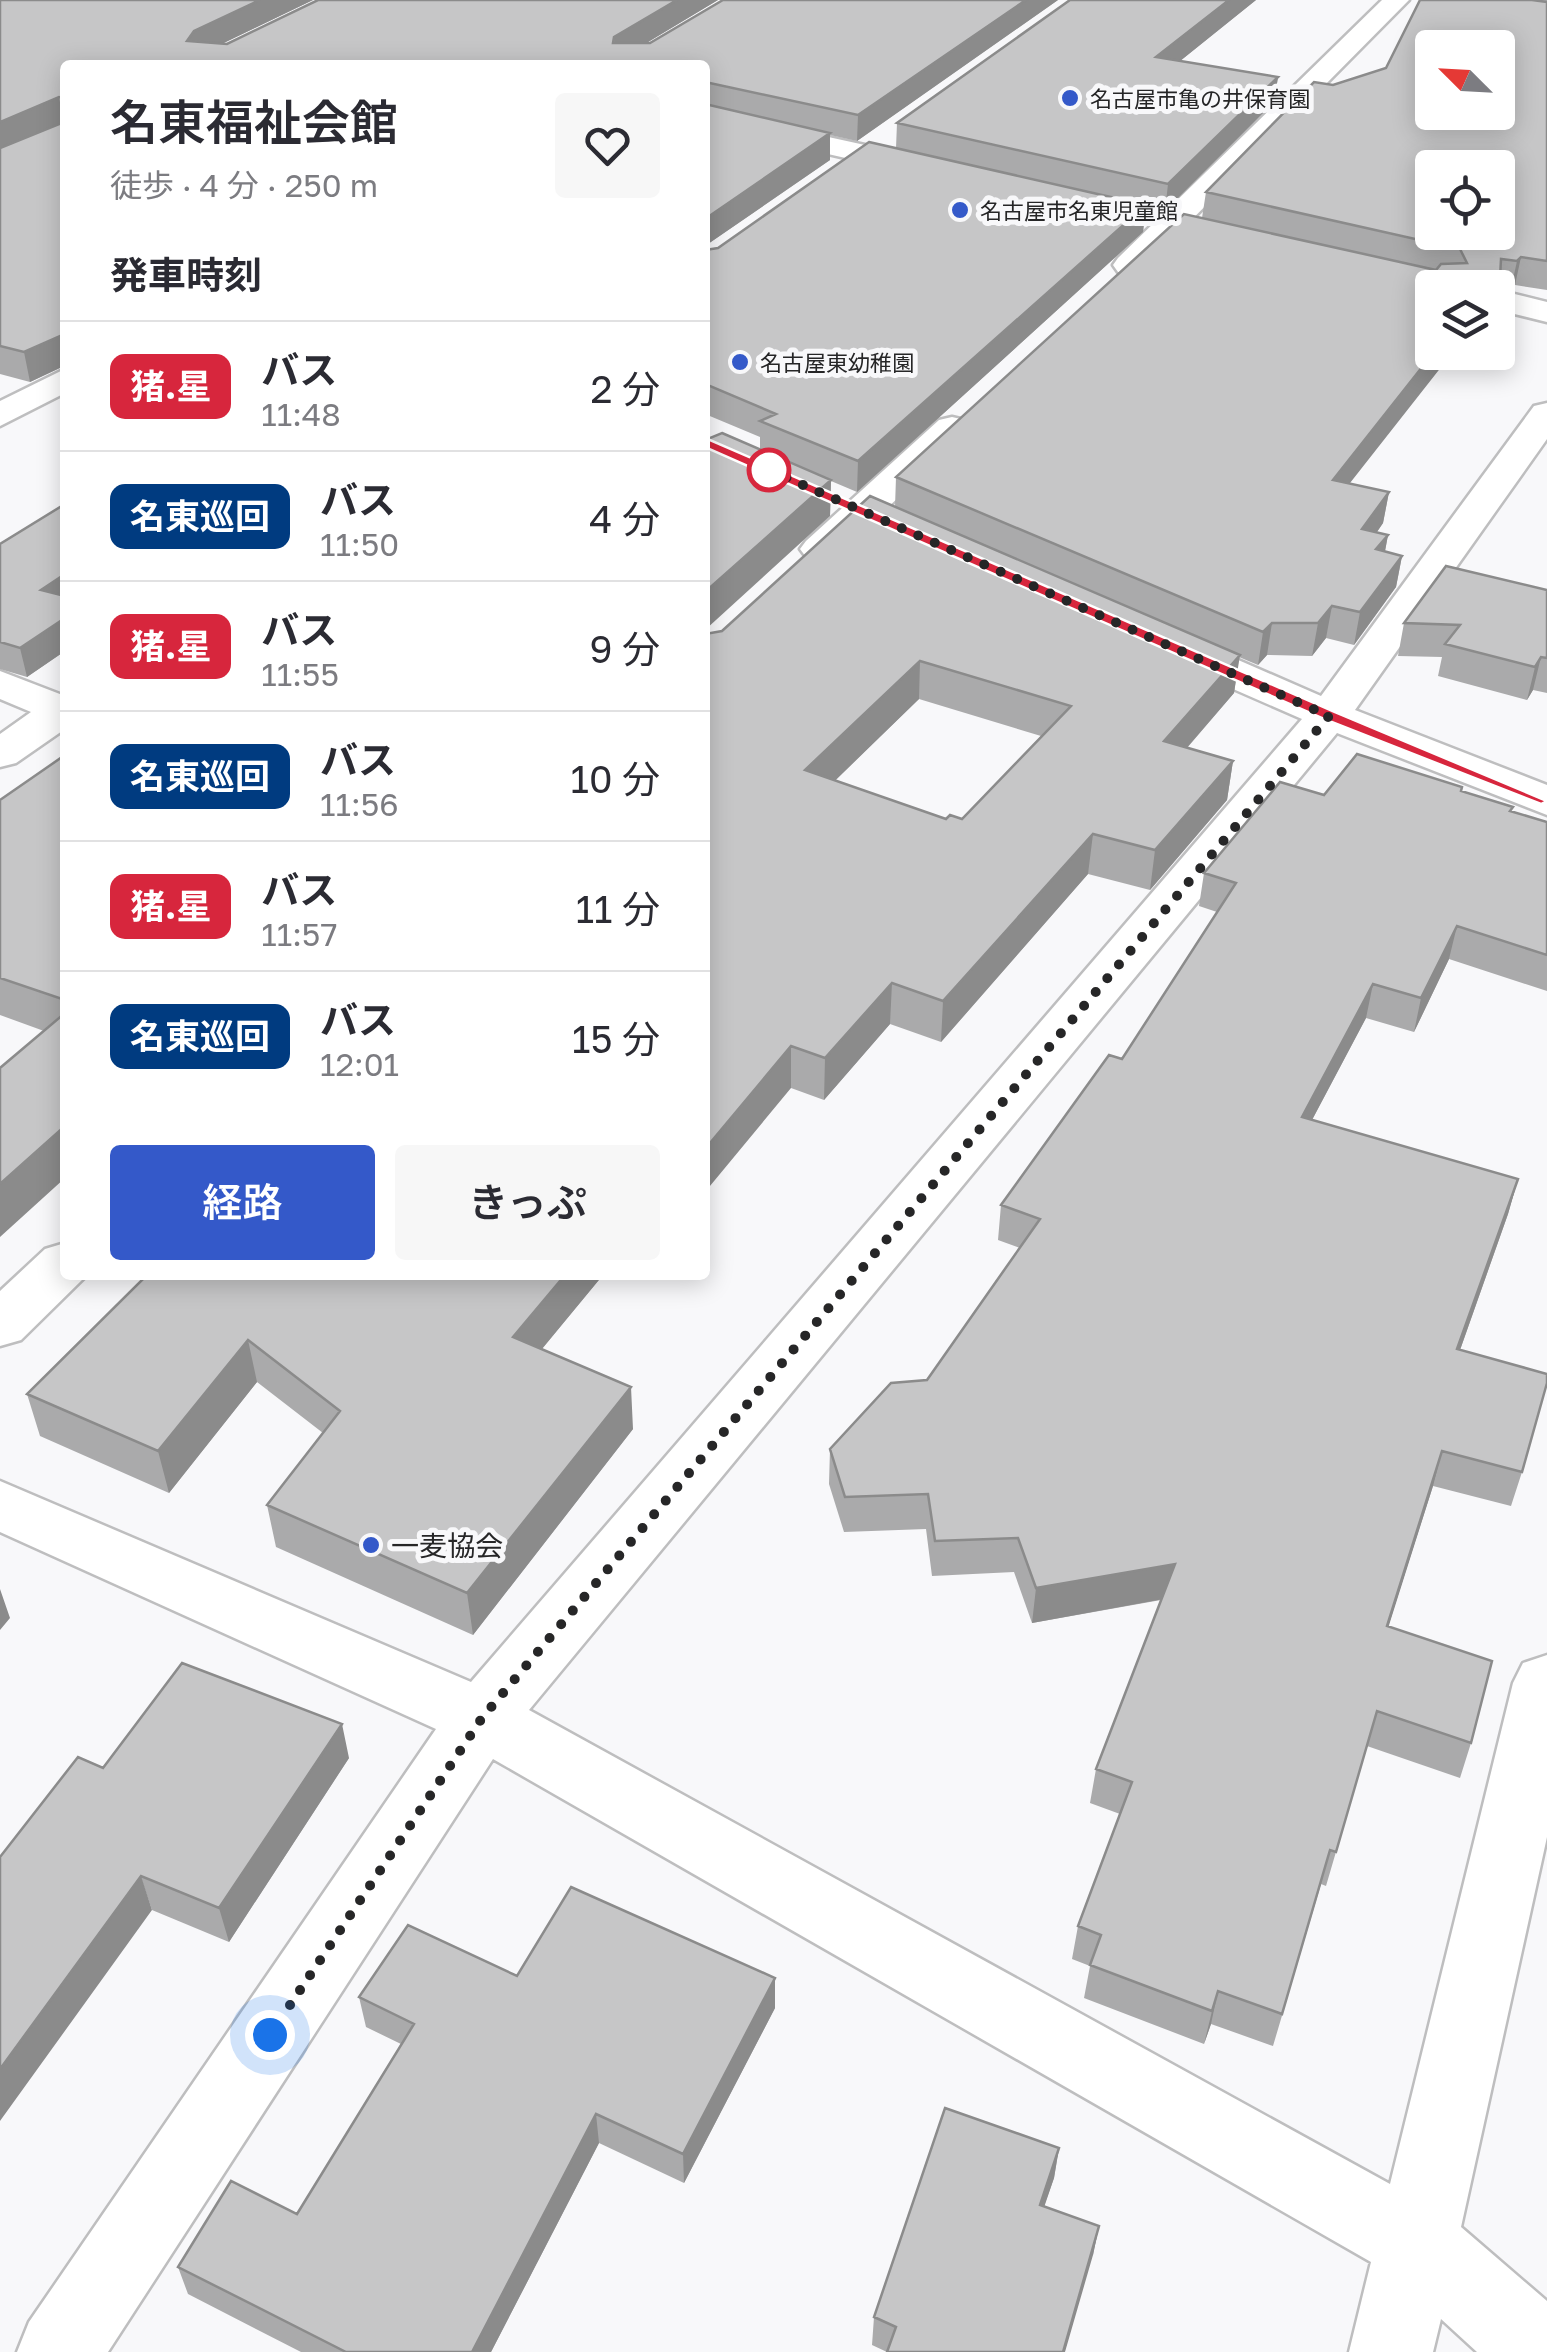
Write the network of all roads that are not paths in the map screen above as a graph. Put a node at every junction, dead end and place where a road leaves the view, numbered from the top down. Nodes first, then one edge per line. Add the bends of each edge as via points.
1 (1396, 0) edge
2 (710, 119) edge
3 (895, 132) edge
4 (864, 154) junction
5 (832, 176) edge
6 (961, 176) edge
7 (1135, 216) edge
8 (1174, 224) junction
9 (1212, 234) edge
10 (1108, 284) edge
11 (1515, 304) edge
12 (1547, 312) edge
13 (60, 382) edge
14 (978, 404) edge
15 (1547, 414) edge
16 (0, 415) edge
17 (791, 577) edge
18 (1135, 630) edge
19 (0, 684) edge
20 (60, 708) edge
21 (60, 713) edge
22 (1329, 716) junction
23 (0, 754) edge
24 (1547, 801) edge
25 (60, 1268) edge
26 (0, 1325) edge
27 (0, 1504) edge
28 (1547, 1683) edge
29 (482, 1718) junction
30 (1418, 2244) junction
31 (59, 2352) edge
32 (1391, 2352) edge
33 (1541, 2352) edge

1 - 8 street
2 - 4 street
3 - 4 street
4 - 5 street
4 - 6 street
7 - 8 street
8 - 9 street
8 - 10 street
11 - 12 street
13 - 16 street
14 - 17 street
15 - 22 street
18 - 22 street
19 - 20 street
21 - 23 street
22 - 24 street
22 - 29 street
25 - 26 street
27 - 29 street
28 - 30 street
29 - 30 street
29 - 31 street
30 - 32 street
30 - 33 street

